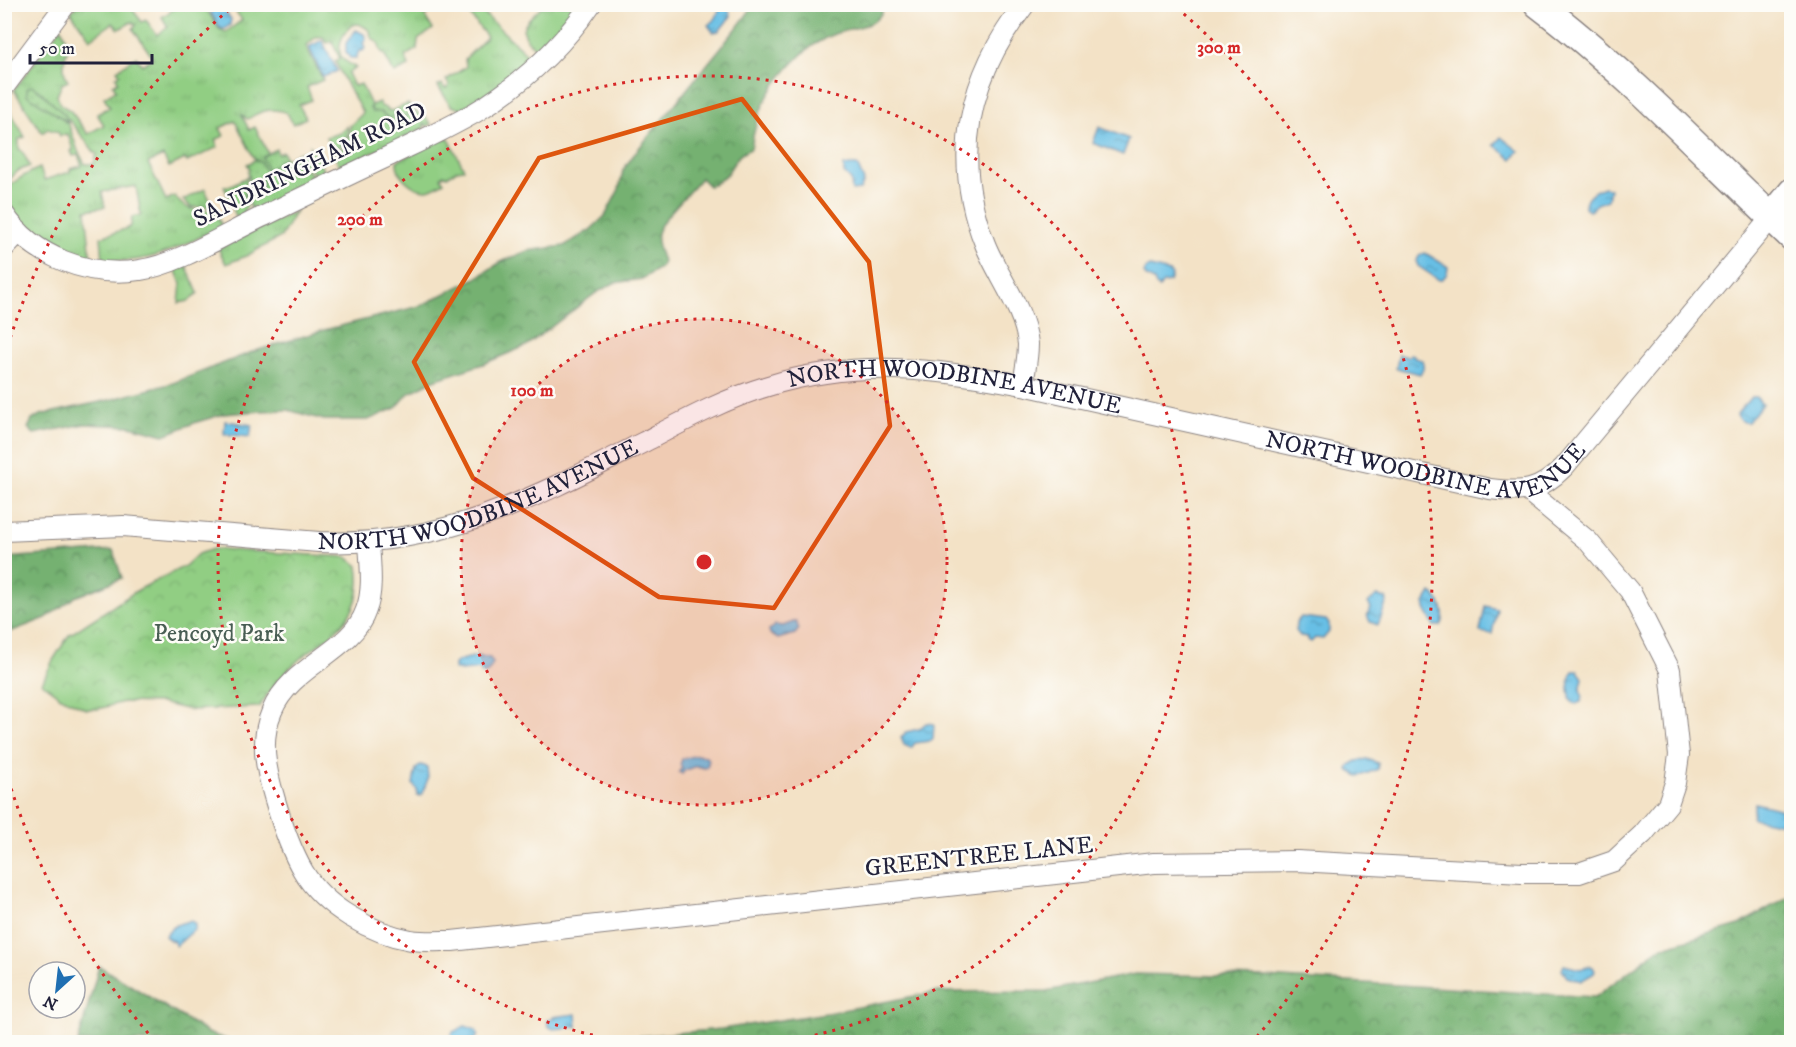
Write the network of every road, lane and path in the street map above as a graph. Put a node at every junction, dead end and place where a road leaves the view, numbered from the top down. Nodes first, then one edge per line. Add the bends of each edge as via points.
1 (66, 4) edge
2 (591, 4) edge
3 (1025, 4) edge
4 (1538, 4) edge
5 (4, 87) edge
6 (1791, 192) edge
7 (4, 214) edge
8 (1771, 218) junction
9 (19, 232) junction
10 (1791, 237) edge
11 (4, 248) edge
12 (1023, 385) junction
13 (1528, 491) junction
14 (4, 531) edge
15 (369, 542) junction

1 - 5 street
2 - 9 street, SANDRINGHAM ROAD via 541,62 475,113 162,264 127,271 84,268 56,257
3 - 12 street via 984,71 972,111 967,150 969,189 978,226 1026,332
4 - 8 main road via 1613,66
6 - 8 main road, NORTH WOODBINE AVENUE
7 - 9 street, SANDRINGHAM ROAD
8 - 10 main road
8 - 13 street, NORTH WOODBINE AVENUE via 1564,467 1544,485
9 - 11 street
12 - 13 street, NORTH WOODBINE AVENUE via 1490,489
12 - 15 street, NORTH WOODBINE AVENUE via 921,369 871,368 788,381 724,401 546,492 491,514 436,531
13 - 15 street, GREENTREE LANE via 1588,541 1630,591 1670,670 1679,754 1675,783 1668,804 1614,861 1579,873 1294,861 1154,863 452,941 411,940 389,934 331,903 303,872 292,850 266,769 266,728 280,696 299,674 351,634 366,610 371,580
14 - 15 street, NORTH WOODBINE AVENUE via 123,526 319,542

